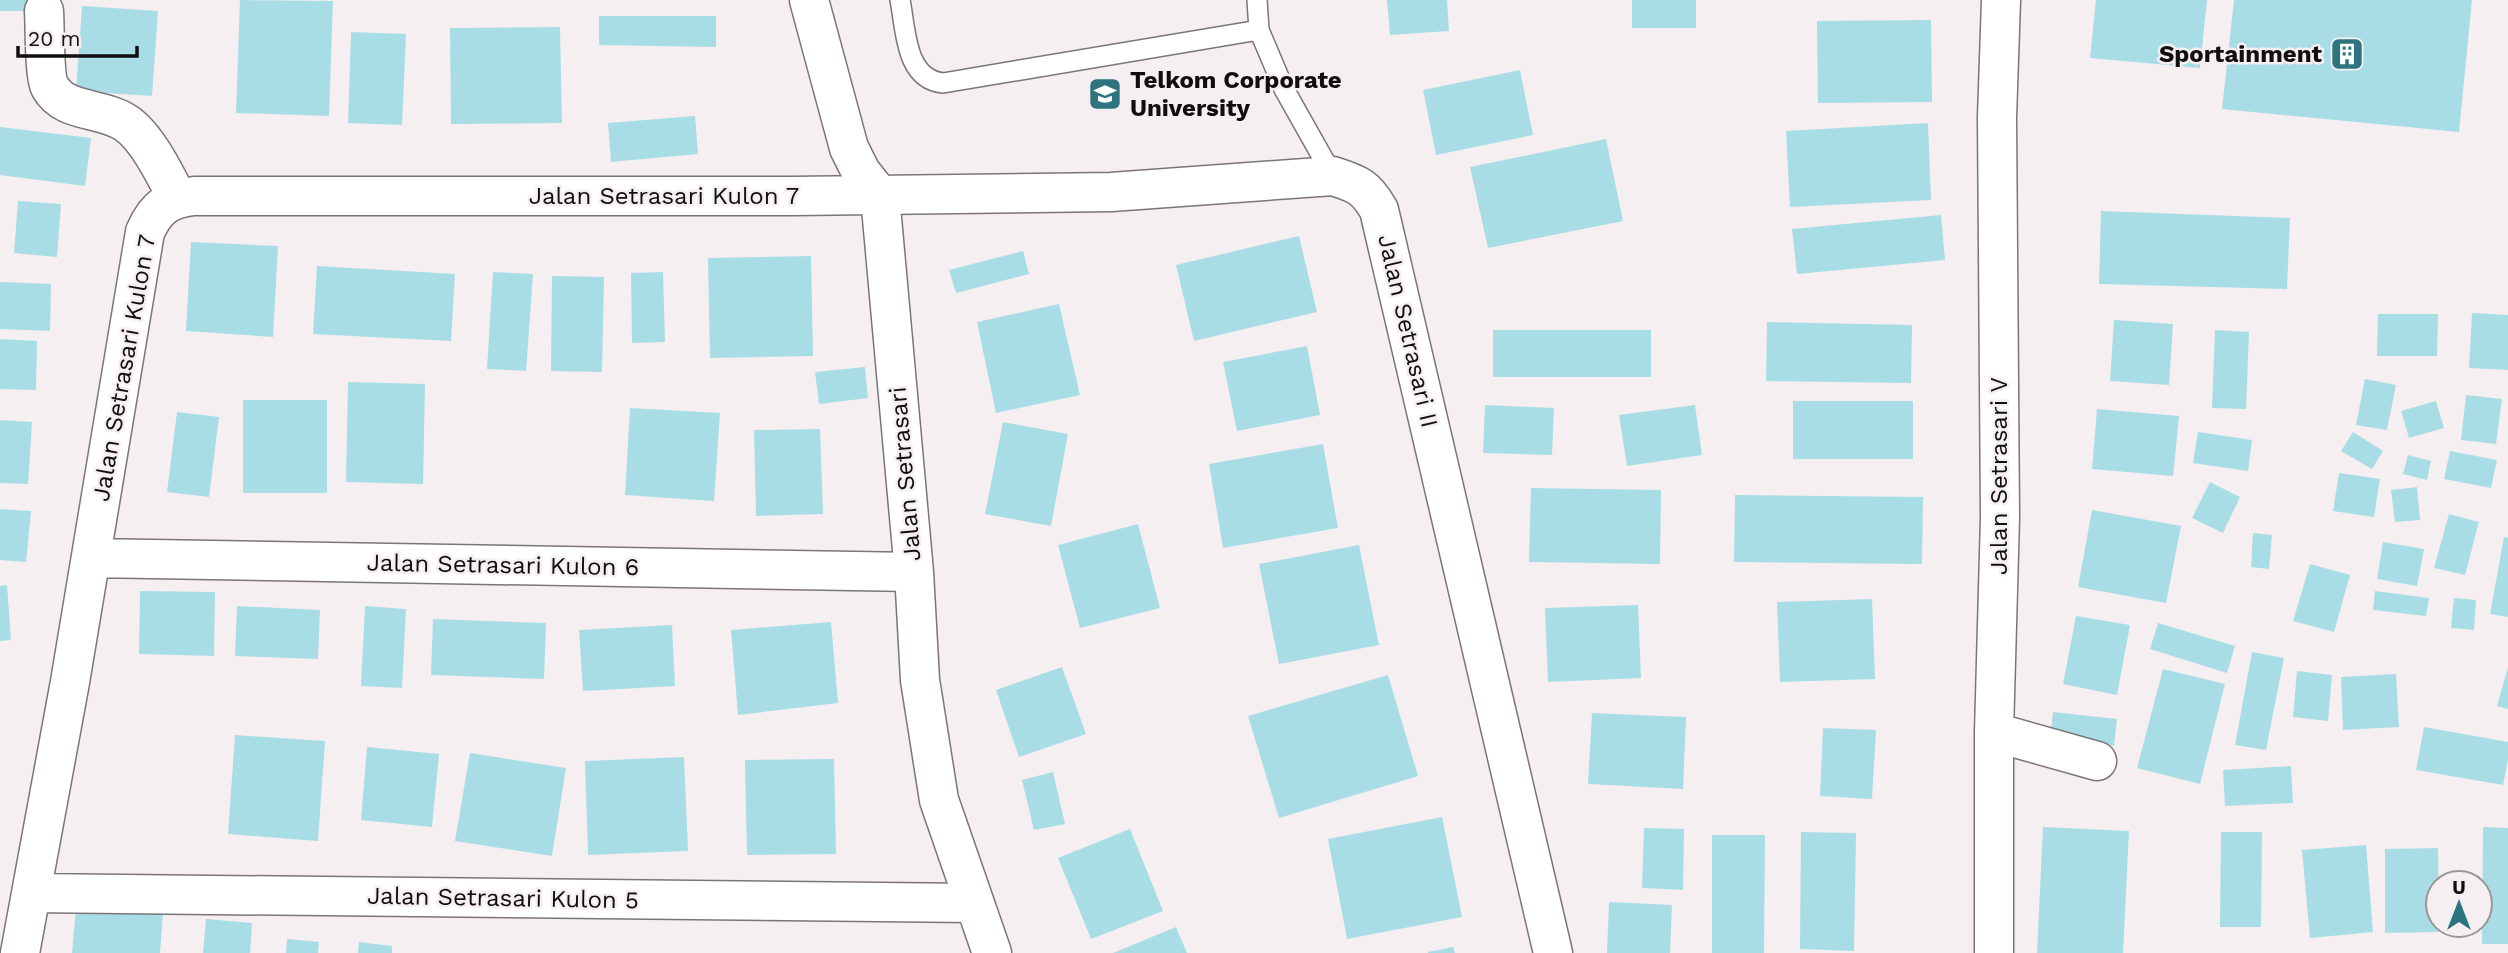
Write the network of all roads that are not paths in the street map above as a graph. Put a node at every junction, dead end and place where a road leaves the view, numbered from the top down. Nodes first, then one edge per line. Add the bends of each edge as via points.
1 (809, 0) edge
2 (900, 0) edge
3 (1256, 0) edge
4 (2001, 0) edge
5 (44, 11) dead end
6 (1259, 30) junction
7 (1333, 176) junction
8 (880, 196) junction
9 (177, 198) junction
10 (91, 558) junction
11 (914, 572) junction
12 (1994, 732) junction
13 (2097, 761) dead end
14 (32, 893) junction
15 (973, 903) junction
16 (20, 953) edge
17 (992, 953) edge
18 (1553, 953) edge
19 (1994, 953) edge

1 - 8 street via 849,148
2 - 6 lane via 916,70 931,82
3 - 6 lane
4 - 12 street, Jalan Setrasari V via 1997,117 2000,518
5 - 9 street via 49,85 64,103 127,123 158,160
6 - 7 lane via 1284,89
7 - 8 street, Jalan Setrasari II via 1111,192
7 - 18 street, Jalan Setrasari II via 1360,184 1379,210
8 - 9 street, Jalan Setrasari Kulon 7
8 - 11 street, Jalan Setrasari
9 - 10 street, Jalan Setrasari Kulon 7 via 152,216 145,232
10 - 11 street, Jalan Setrasari Kulon 6
10 - 14 street, Jalan Setrasari Kulon 7
11 - 15 street, Jalan Setrasari via 920,680 939,800
12 - 13 street
12 - 19 street, Jalan Setrasari V
14 - 15 street, Jalan Setrasari Kulon 5
14 - 16 street, Jalan Setrasari Kulon 7
15 - 17 street, Jalan Setrasari

